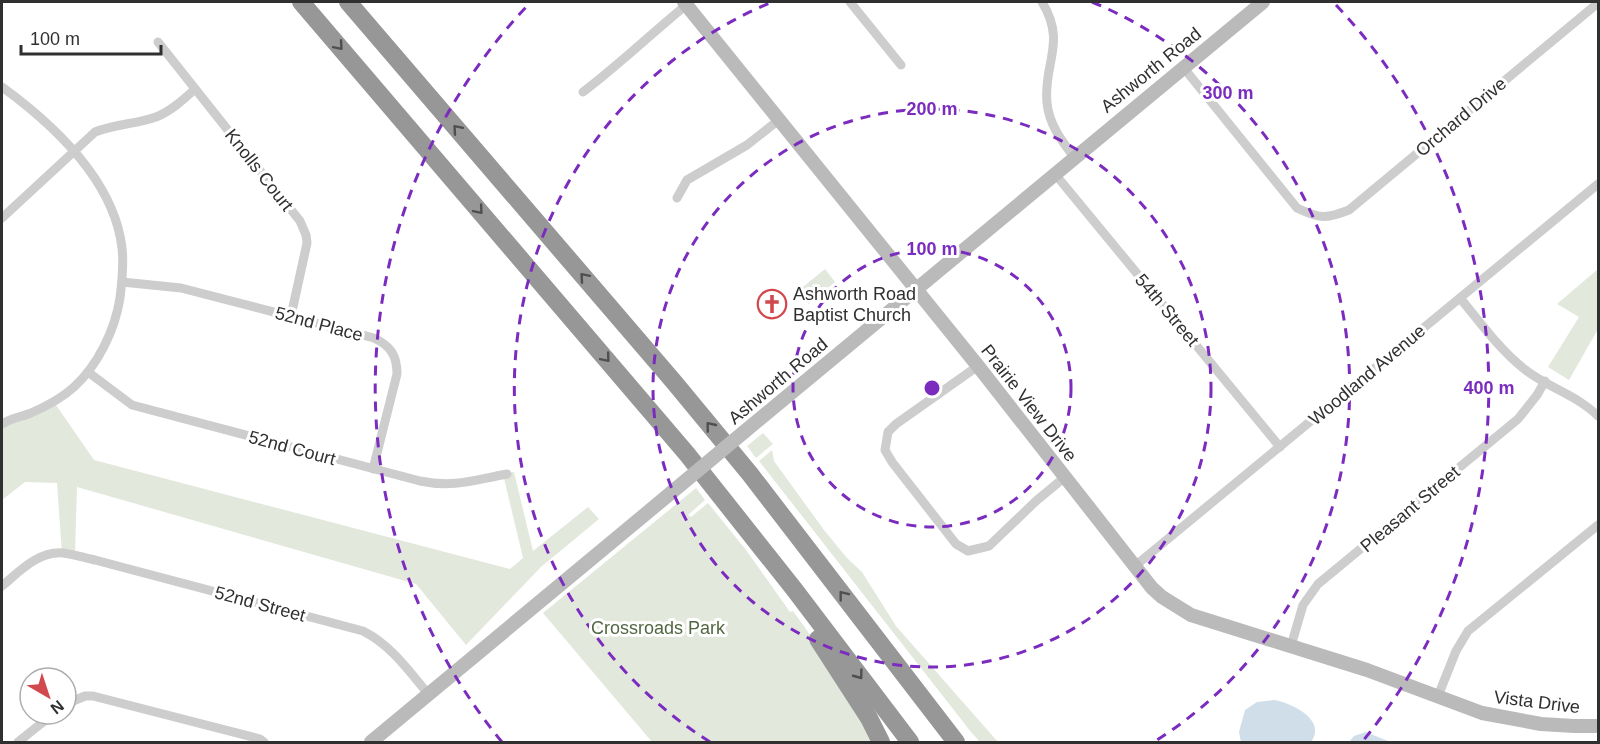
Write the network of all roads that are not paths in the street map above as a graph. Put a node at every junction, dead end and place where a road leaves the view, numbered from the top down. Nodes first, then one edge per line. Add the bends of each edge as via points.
1 (301, 2) edge
2 (348, 2) edge
3 (687, 2) edge
4 (850, 2) edge
5 (1042, 2) edge
6 (1263, 2) edge
7 (1598, 2) edge
8 (158, 42) dead end
9 (901, 65) dead end
10 (1183, 67) junction
11 (2, 87) edge
12 (195, 89) junction
13 (584, 93) dead end
14 (780, 119) junction
15 (73, 152) junction
16 (1074, 156) junction
17 (1054, 174) junction
18 (1599, 184) edge
19 (677, 198) dead end
20 (2, 218) edge
21 (122, 282) junction
22 (916, 290) junction
23 (1460, 298) junction
24 (291, 316) junction
25 (978, 366) junction
26 (88, 372) junction
27 (1545, 381) junction
28 (1599, 416) edge
29 (2, 420) edge
30 (1280, 447) junction
31 (373, 469) junction
32 (507, 474) dead end
33 (1065, 477) junction
34 (721, 496) junction
35 (1599, 525) edge
36 (1135, 566) junction
37 (2, 586) edge
38 (879, 642) junction
39 (1291, 646) junction
40 (429, 695) junction
41 (1438, 696) junction
42 (78, 699) edge
43 (38, 726) edge
44 (1599, 726) edge
45 (18, 742) edge
46 (264, 742) edge
47 (371, 742) edge
48 (881, 742) edge
49 (910, 742) edge
50 (956, 742) edge
51 (971, 742) edge

1 -> 34 highway
38 -> 2 highway via 674,382
3 - 13 street
3 - 14 street, Prairie View Drive
4 - 9 street
5 - 16 street via 1054,43 1046,86 1047,104 1059,138
6 - 10 street, Ashworth Road
7 - 10 street, Orchard Drive via 1349,210 1331,217 1317,217 1297,208
8 - 12 street, Knolls Court
10 - 16 street, Ashworth Road
11 - 15 street via 52,128
12 - 15 street via 155,117 95,132
12 - 24 street, Knolls Court via 300,221 306,235 306,253
14 - 19 street via 747,145 687,180
14 - 22 street, Prairie View Drive
15 - 20 street
15 - 21 street via 95,179 111,209 122,246
16 - 17 street, Ashworth Road
17 - 22 street, Ashworth Road
17 - 30 street, 54th Street
18 - 23 street, Woodland Avenue
21 - 24 street, 52nd Place via 182,288
21 - 26 street via 113,326
22 - 25 street, Prairie View Drive
22 - 40 street, Ashworth Road, bridge
23 - 27 street via 1523,369
23 - 30 street, Woodland Avenue
24 - 31 street, 52nd Place via 374,338 394,353 397,375
25 - 33 street, Prairie View Drive
25 - 33 street via 896,424 888,432 885,450 956,544 968,551 990,546
26 - 29 street via 54,402
26 - 31 street, 52nd Court via 132,405
27 - 28 street
27 - 39 street, Pleasant Street via 1518,419 1318,584 1303,605
30 - 36 street, Woodland Avenue
31 - 32 street, 52nd Court via 438,485
33 - 36 street, Prairie View Drive
34 - 48 highway via 831,658
34 -> 49 highway
35 - 41 street via 1468,631
36 - 39 street, Prairie View Drive via 1162,597 1191,615
37 - 40 street, 52nd Street via 32,561 67,553 363,631 387,646
38 - 50 highway
38 - 51 highway
39 - 41 street, Prairie View Drive
40 - 47 street, Ashworth Road
41 - 44 street, Vista Drive via 1513,720
42 - 46 street via 102,698
43 - 45 street

